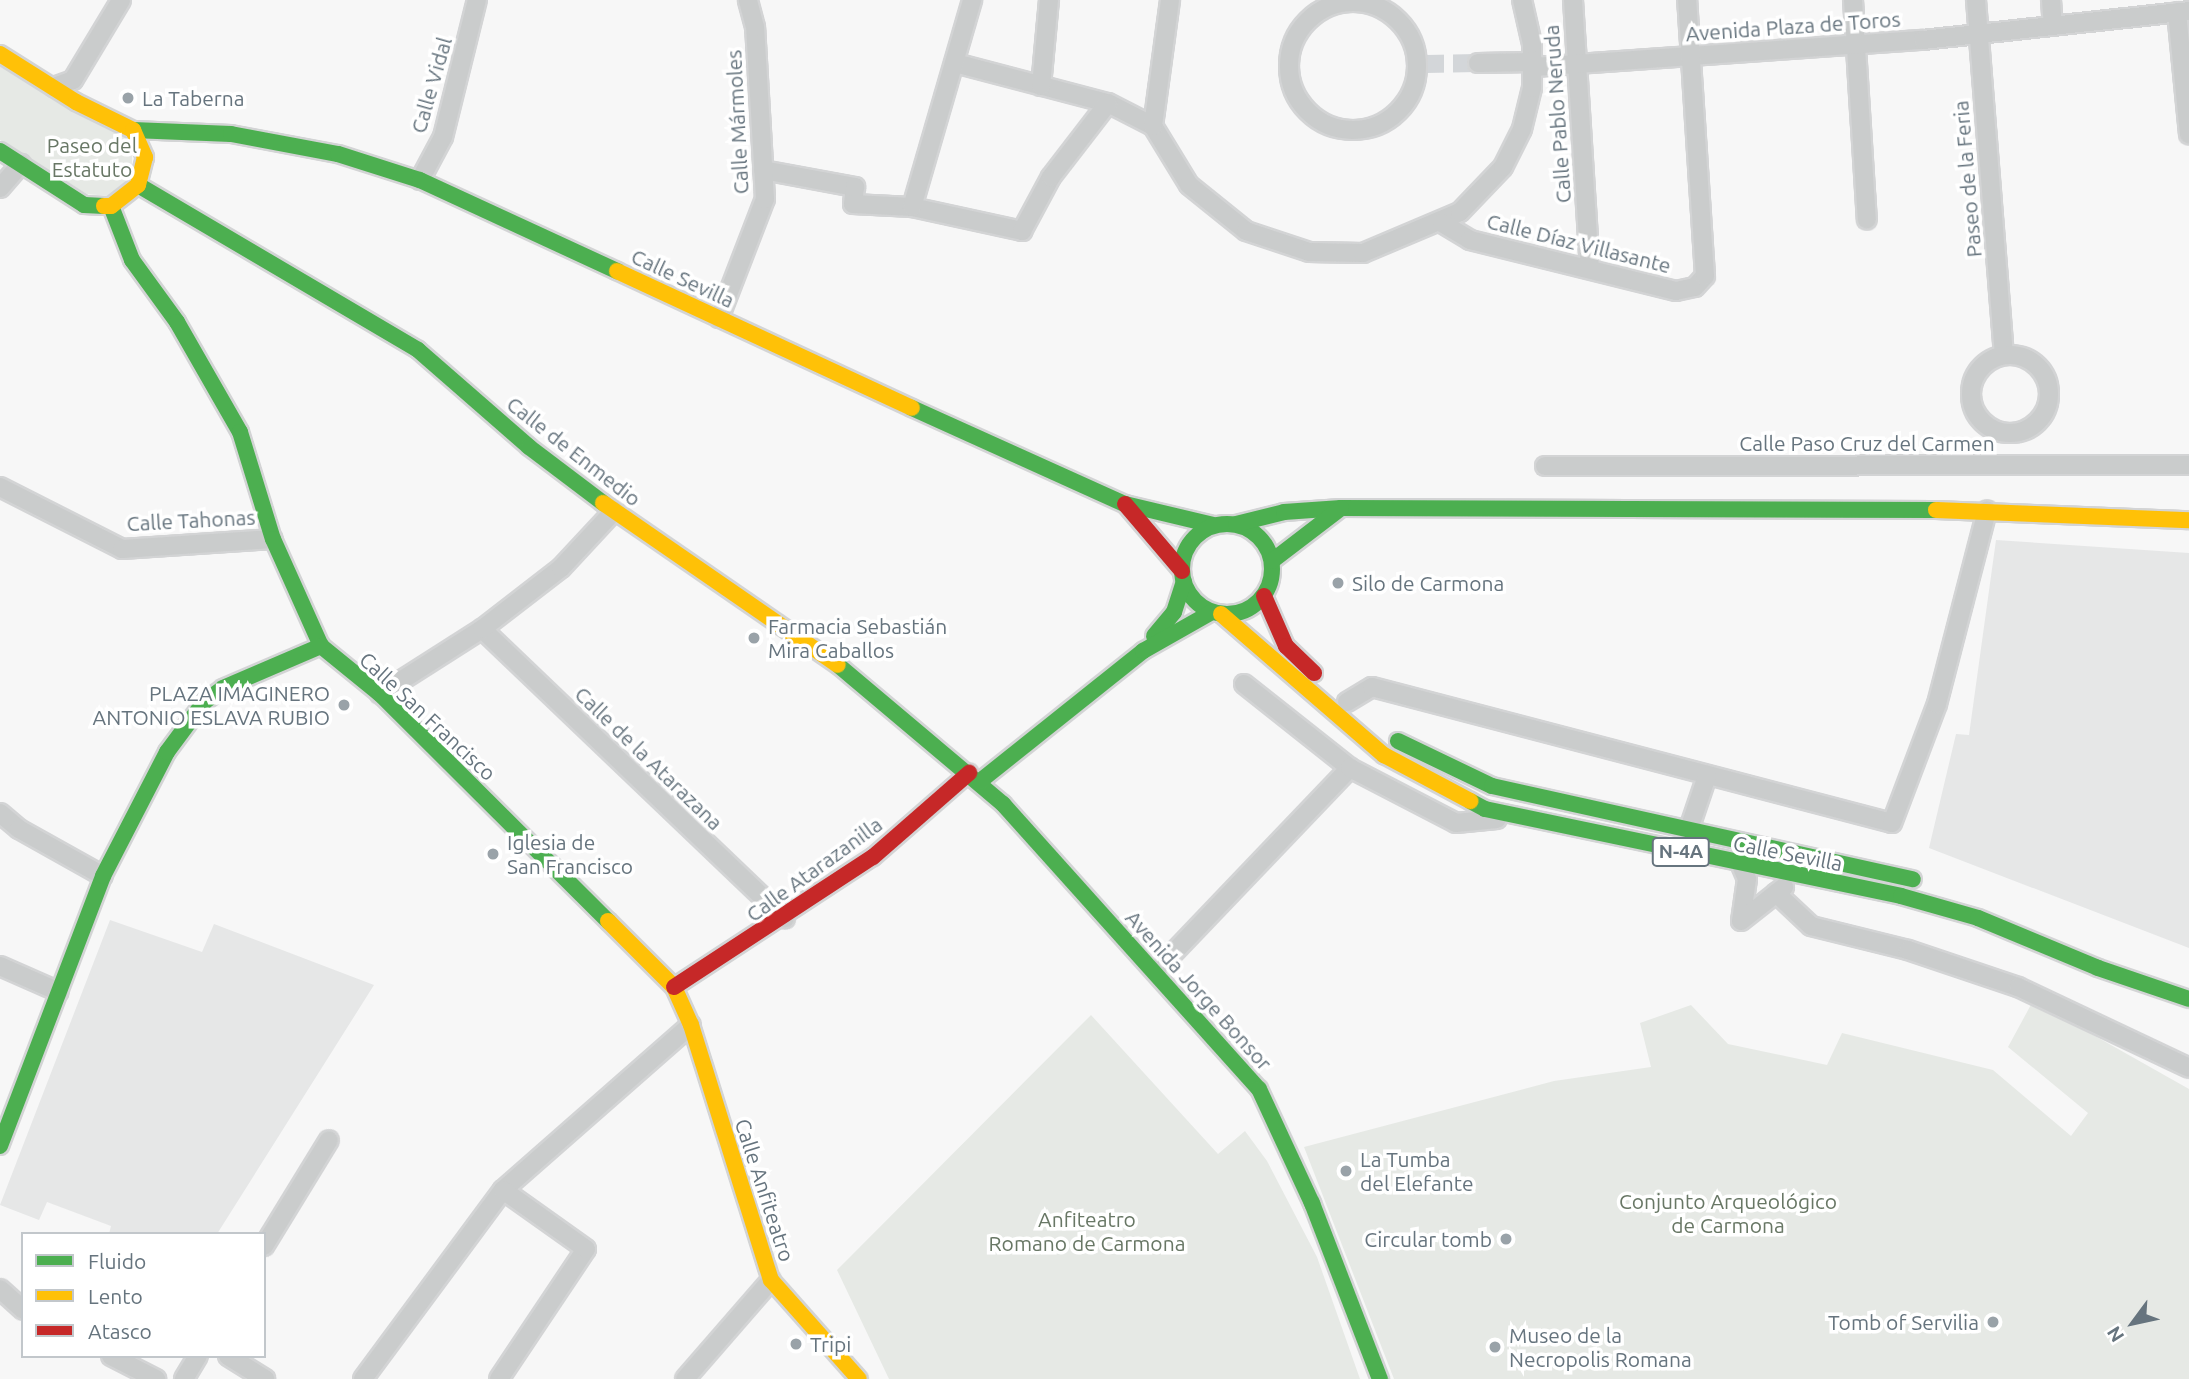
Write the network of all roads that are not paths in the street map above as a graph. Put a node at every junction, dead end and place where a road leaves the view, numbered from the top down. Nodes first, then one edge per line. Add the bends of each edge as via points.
1 (121, 0) edge
2 (477, 0) edge
3 (748, 0) edge
4 (972, 0) edge
5 (1049, 0) edge
6 (1170, 0) edge
7 (1522, 0) edge
8 (1573, 0) edge
9 (1687, 0) edge
10 (1853, 0) edge
11 (1976, 0) edge
12 (2051, 0) edge
13 (2172, 9) edge
14 (2053, 26) junction
15 (1978, 34) junction
16 (1856, 45) junction
17 (0, 54) edge
18 (1690, 56) junction
19 (955, 63) junction
20 (1478, 63) tunnel mouth
21 (1421, 64) joint
22 (1534, 64) junction
23 (1577, 64) junction
24 (60, 85) junction
25 (1041, 86) junction
26 (1108, 103) junction
27 (1153, 126) junction
28 (133, 130) junction
29 (211, 131) junction
30 (2189, 134) edge
31 (0, 151) edge
32 (145, 157) junction
33 (20, 164) junction
34 (763, 170) junction
35 (420, 180) junction
36 (138, 185) junction
37 (0, 188) edge
38 (111, 206) junction
39 (912, 207) junction
40 (1867, 220) dead end
41 (1442, 223) junction
42 (1590, 268) junction
43 (719, 318) junction
44 (2004, 355) junction
45 (2006, 434) junction
46 (2189, 465) edge
47 (1545, 466) dead end
48 (2009, 466) junction
49 (0, 487) edge
50 (1125, 504) junction
51 (1341, 508) junction
52 (1987, 510) junction
53 (614, 511) junction
54 (2189, 520) edge
55 (1236, 524) junction
56 (1213, 525) junction
57 (273, 538) junction
58 (1272, 561) junction
59 (1183, 577) junction
60 (1264, 596) junction
61 (1216, 613) junction
62 (482, 629) junction
63 (321, 646) junction
64 (1143, 651) junction
65 (1244, 684) dead end
66 (380, 694) junction
67 (1347, 702) junction
68 (1350, 768) junction
69 (1707, 776) junction
70 (974, 778) junction
71 (1552, 802) junction
72 (0, 813) edge
73 (1514, 817) junction
74 (1688, 832) junction
75 (1741, 865) junction
76 (103, 876) junction
77 (1798, 876) junction
78 (1931, 884) dead end
79 (1776, 893) junction
80 (785, 919) junction
81 (2120, 956) dead end
82 (0, 966) edge
83 (1156, 971) junction
84 (674, 987) junction
85 (59, 992) junction
86 (2189, 992) edge
87 (2189, 999) edge
88 (691, 1025) junction
89 (2189, 1068) edge
90 (328, 1140) dead end
91 (0, 1146) edge
92 (503, 1190) junction
93 (266, 1243) edge
94 (771, 1280) junction
95 (0, 1289) edge
96 (21, 1308) edge
97 (115, 1358) edge
98 (197, 1358) edge
99 (231, 1358) edge
100 (156, 1379) edge
101 (184, 1379) edge
102 (265, 1379) edge
103 (363, 1379) edge
104 (499, 1379) edge
105 (685, 1379) edge
106 (859, 1379) edge
107 (1380, 1379) edge

1 - 24 street via 73,80
2 - 35 street, Calle Vidal via 443,136
3 - 34 street, Calle Mármoles via 755,27
4 - 19 street
5 - 25 street
6 - 27 street
7 - 22 street
8 - 23 street, Calle Pablo Neruda
9 - 18 street
10 - 16 street
11 - 15 street, Paseo de la Feria
12 - 14 street
13 - 14 street, Avenida Plaza de Toros
13 - 30 street
14 - 15 street, Avenida Plaza de Toros
15 - 16 street, Avenida Plaza de Toros
15 - 44 street, Paseo de la Feria
16 - 18 street, Avenida Plaza de Toros
16 - 40 street
17 - 24 main road
18 - 23 street, Avenida Plaza de Toros
18 - 42 street, Calle Díaz Villasante via 1704,276 1695,287 1676,291
19 - 25 street
19 - 39 street
20 - 22 street, Avenida Plaza de Toros
21 - 21 street via 1398,20 1382,9 1354,2 1327,7 1311,18 1294,40 1289,67 1293,90 1305,109 1330,127 1354,131 1377,127 1400,111
22 - 23 street, Avenida Plaza de Toros
22 - 41 street via 1522,129 1503,167 1476,198
23 - 42 street, Calle Pablo Neruda
24 - 28 main road
25 - 26 street
26 - 27 street
26 - 39 street via 1051,177 1022,231
27 - 41 street via 1175,167 1205,202 1269,241 1309,252 1355,255 1395,236
28 - 29 main road, Calle Sevilla
28 - 32 main road
29 - 32 main road via 164,144
29 - 35 main road, Calle Sevilla via 338,154
31 - 33 main road
32 - 36 main road
33 - 37 street
33 - 38 main road via 84,205
34 - 39 street via 855,187 853,204
34 - 43 street, Calle Mármoles via 765,199
35 - 43 main road, Calle Sevilla
36 - 38 main road
36 - 53 main road, Calle de Enmedio via 418,350 529,447
38 - 57 main road, Calle San Francisco via 132,260 177,322 240,432
41 - 42 street, Calle Díaz Villasante via 1470,240
43 - 50 main road, Calle Sevilla
44 - 45 street via 1981,366 1970,389 1975,414 1983,424
44 - 45 street via 2017,355 2040,368 2049,393 2041,418 2032,427
45 - 48 street
46 - 48 street, Calle Paso Cruz del Carmen
47 - 48 street, Calle Paso Cruz del Carmen
49 - 57 street, Calle Tahonas via 122,549
50 - 56 main road
50 - 59 main road
51 - 52 main road
51 - 55 main road via 1284,512
51 - 58 main road
52 - 54 main road
52 - 69 street via 1937,704 1892,823
53 - 62 street via 561,568
53 - 70 main road, Calle de Enmedio via 867,685
55 - 56 main road
55 - 58 main road via 1260,537
56 - 59 main road via 1190,543
57 - 63 main road, Calle San Francisco
58 - 60 main road
59 - 61 main road via 1190,595
59 - 64 main road via 1174,612
60 - 61 main road via 1245,611
60 - 67 main road, Calle Sevilla / N-4A via 1286,646
61 - 64 main road
61 - 73 main road, Calle Sevilla / N-4A via 1384,754 1433,785 1485,810
62 - 66 street
62 - 80 street, Calle de la Atarazana
63 - 66 main road, Calle San Francisco
63 - 76 main road via 223,688 204,702 167,752
64 - 70 main road
65 - 68 street
66 - 84 main road, Calle San Francisco
67 - 69 street via 1372,687
67 - 71 main road, Calle Sevilla / N-4A via 1379,727 1492,786
68 - 73 street via 1456,823
68 - 83 street
69 - 74 street
70 - 80 main road, Calle Atarazanilla
70 - 83 main road, Avenida Jorge Bonsor
71 - 73 street
71 - 74 main road, Calle Sevilla / N-4A
72 - 76 street via 19,829
73 - 75 main road, Calle Sevilla / N-4A
74 - 78 main road, Calle Sevilla / N-4A via 1829,857
75 - 77 main road, Calle Sevilla / N-4A
75 - 79 street via 1748,879 1741,921
76 - 85 main road
77 - 79 street
77 - 87 main road, Calle Sevilla / N-4A via 1901,896 1978,918 2098,968
79 - 89 street via 1811,926 1908,950 2018,987
80 - 84 main road, Calle Atarazanilla
81 - 86 main road
82 - 85 street
83 - 107 main road, Avenida Jorge Bonsor via 1259,1089 1312,1203
84 - 88 main road, Calle Anfiteatro
85 - 91 main road
88 - 92 street
88 - 94 main road, Calle Anfiteatro
90 - 93 street
92 - 103 street
92 - 104 street via 586,1249
94 - 105 street
94 - 106 main road, Calle Anfiteatro
95 - 96 street
97 - 100 street
98 - 101 street
99 - 102 street

